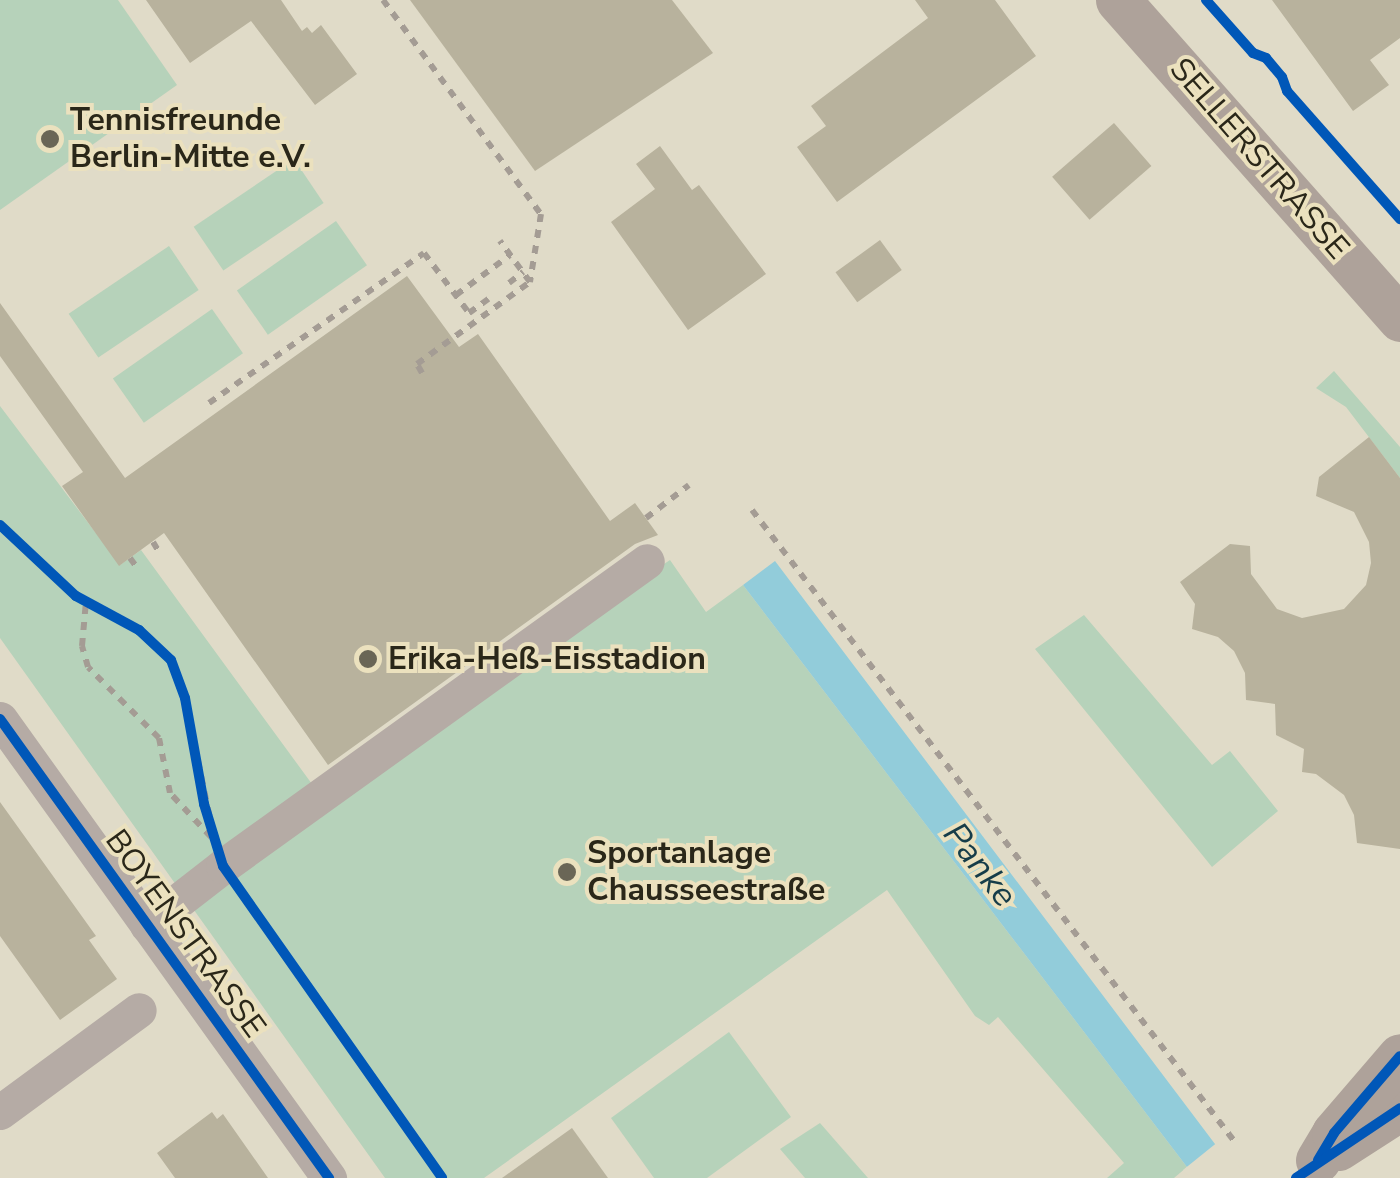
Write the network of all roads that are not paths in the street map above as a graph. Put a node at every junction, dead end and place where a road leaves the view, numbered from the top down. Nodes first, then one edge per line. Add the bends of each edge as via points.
1 (1118, 0) edge
2 (1400, 319) edge
3 (647, 561) dead end
4 (0, 718) edge
5 (148, 925) junction
6 (139, 1010) dead end
7 (1400, 1056) edge
8 (1400, 1108) edge
9 (0, 1112) edge
10 (1307, 1169) edge
11 (329, 1178) edge

1 - 2 main road, SELLERSTRASSE
3 - 5 street via 219,853
4 - 5 street, BOYENSTRASSE
5 - 11 street, BOYENSTRASSE
6 - 9 street
7 - 10 main road
8 - 10 main road

